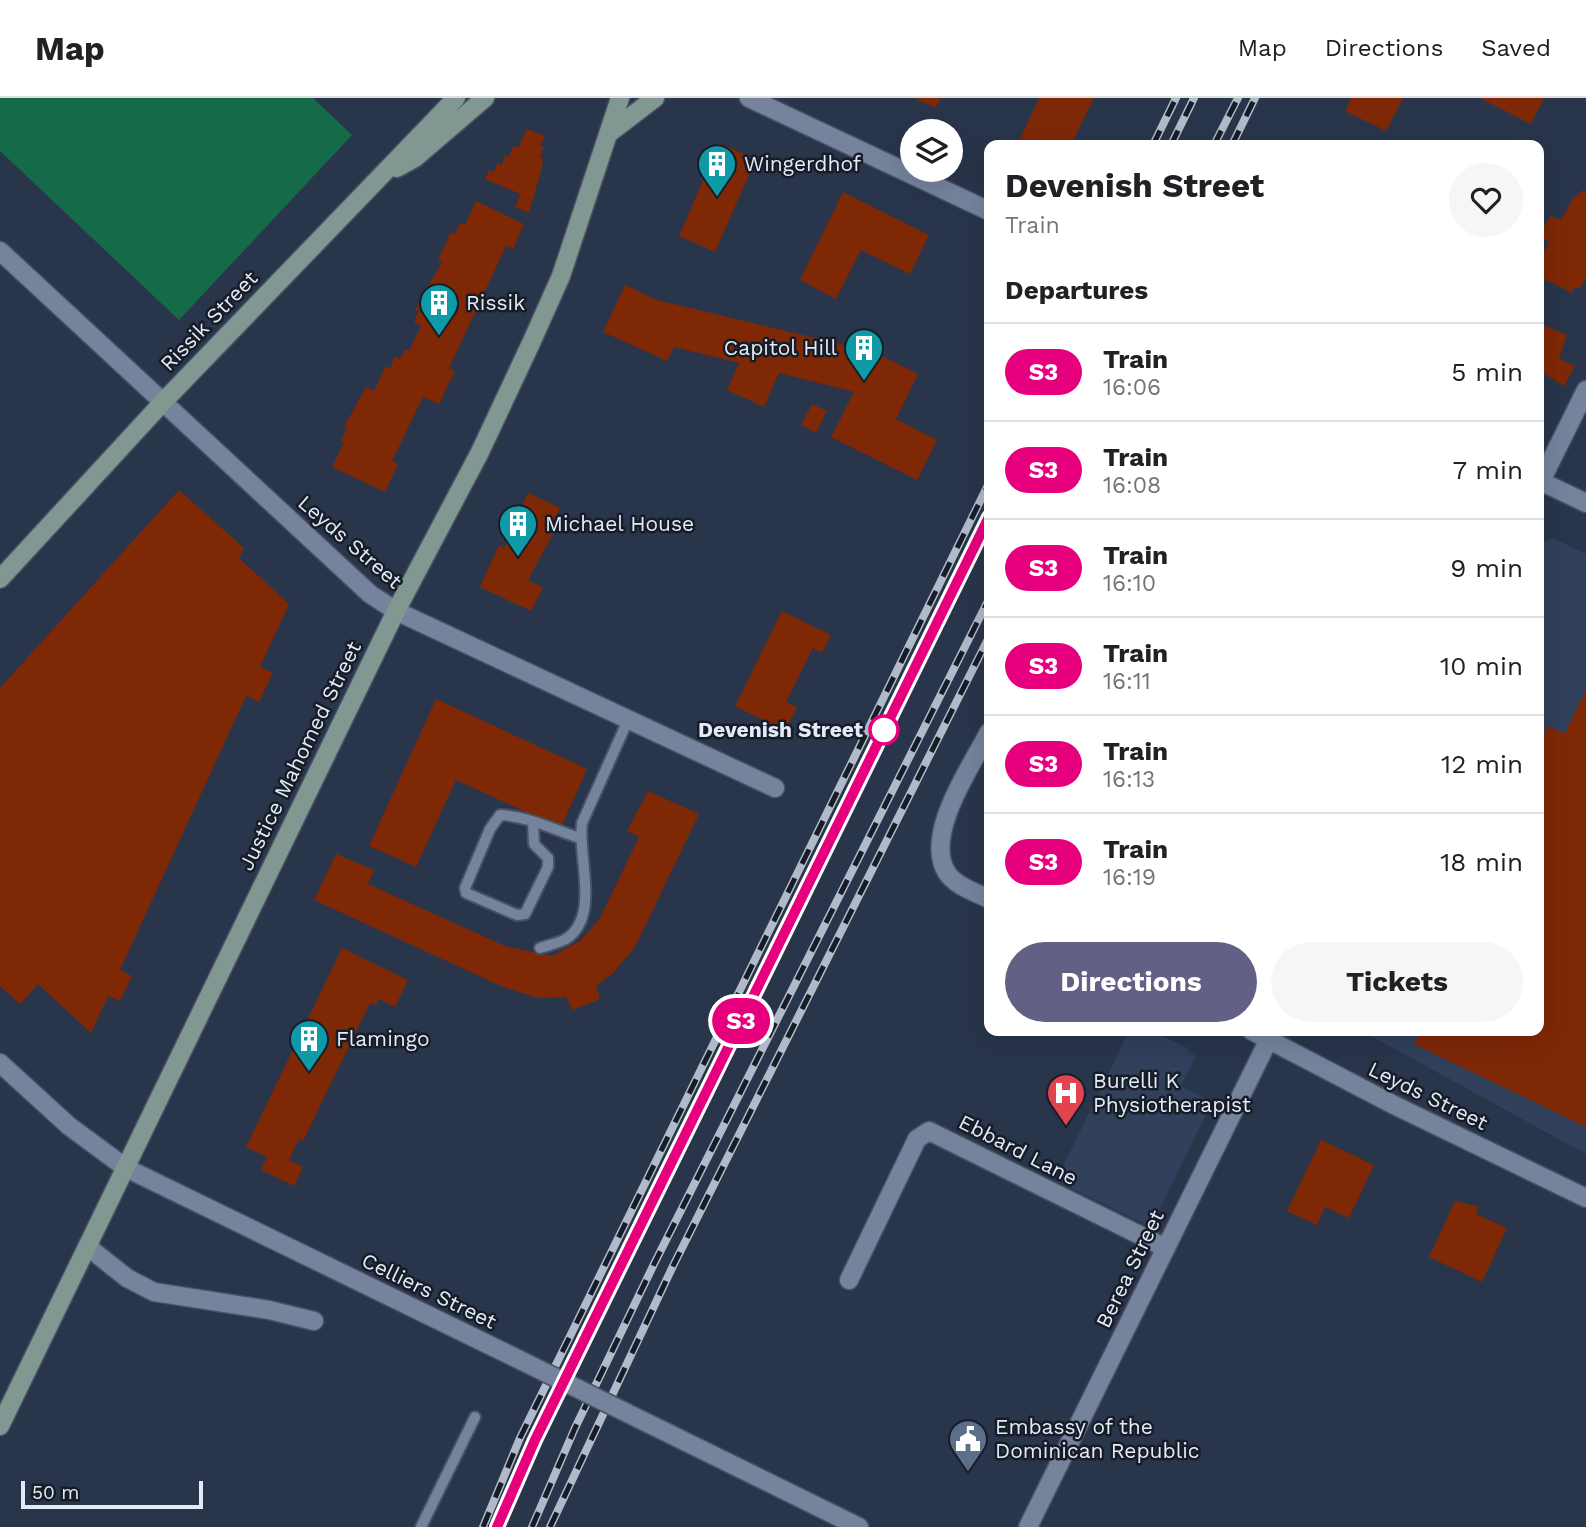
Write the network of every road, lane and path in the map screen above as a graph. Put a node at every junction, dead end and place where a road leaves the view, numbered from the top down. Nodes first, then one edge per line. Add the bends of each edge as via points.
1 (456, 98) edge
2 (485, 98) edge
3 (620, 98) edge
4 (655, 98) edge
5 (749, 98) edge
6 (606, 136) junction
7 (376, 180) junction
8 (984, 209) edge
9 (0, 251) edge
10 (1586, 390) edge
11 (163, 402) junction
12 (1544, 473) edge
13 (1544, 485) edge
14 (1586, 503) edge
15 (0, 579) edge
16 (396, 611) junction
17 (628, 720) junction
18 (984, 742) edge
19 (775, 788) dead end
20 (533, 823) junction
21 (580, 838) junction
22 (984, 896) edge
23 (540, 947) dead end
24 (1263, 1036) edge
25 (1268, 1036) edge
26 (0, 1063) edge
27 (126, 1168) junction
28 (1586, 1198) edge
29 (88, 1247) junction
30 (1166, 1248) junction
31 (849, 1280) dead end
32 (314, 1321) dead end
33 (475, 1417) dead end
34 (0, 1426) edge
35 (421, 1527) edge
36 (859, 1527) edge
37 (1028, 1527) edge

1 - 7 main road, Rissik Street
2 - 7 main road via 415,158
3 - 6 main road, Justice Mahomed Street
4 - 6 main road
5 - 8 street
6 - 16 main road, Justice Mahomed Street via 547,308 480,452
7 - 11 main road, Rissik Street
9 - 11 street, Leyds Street
10 - 12 street
11 - 15 main road, Rissik Street
11 - 16 street, Leyds Street via 360,586
13 - 14 street
16 - 17 street, Leyds Street
16 - 27 main road, Justice Mahomed Street
17 - 19 street, Leyds Street
17 - 21 lane via 582,823
18 - 22 street via 945,821 940,841 947,873
20 - 20 lane via 500,815 490,829 466,893 524,914 548,867 548,858 534,844
20 - 21 lane
21 - 23 lane via 586,901 575,931 565,940
24 - 30 street, Berea Street
25 - 28 street, Leyds Street via 1394,1105
26 - 27 street, Celliers Street via 69,1126
27 - 29 main road, Justice Mahomed Street
27 - 36 street, Celliers Street, bridge
29 - 32 street via 127,1278 154,1292
29 - 34 main road, Justice Mahomed Street
30 - 31 street, Ebbard Lane via 929,1131 917,1139
30 - 37 street, Berea Street
33 - 35 lane

